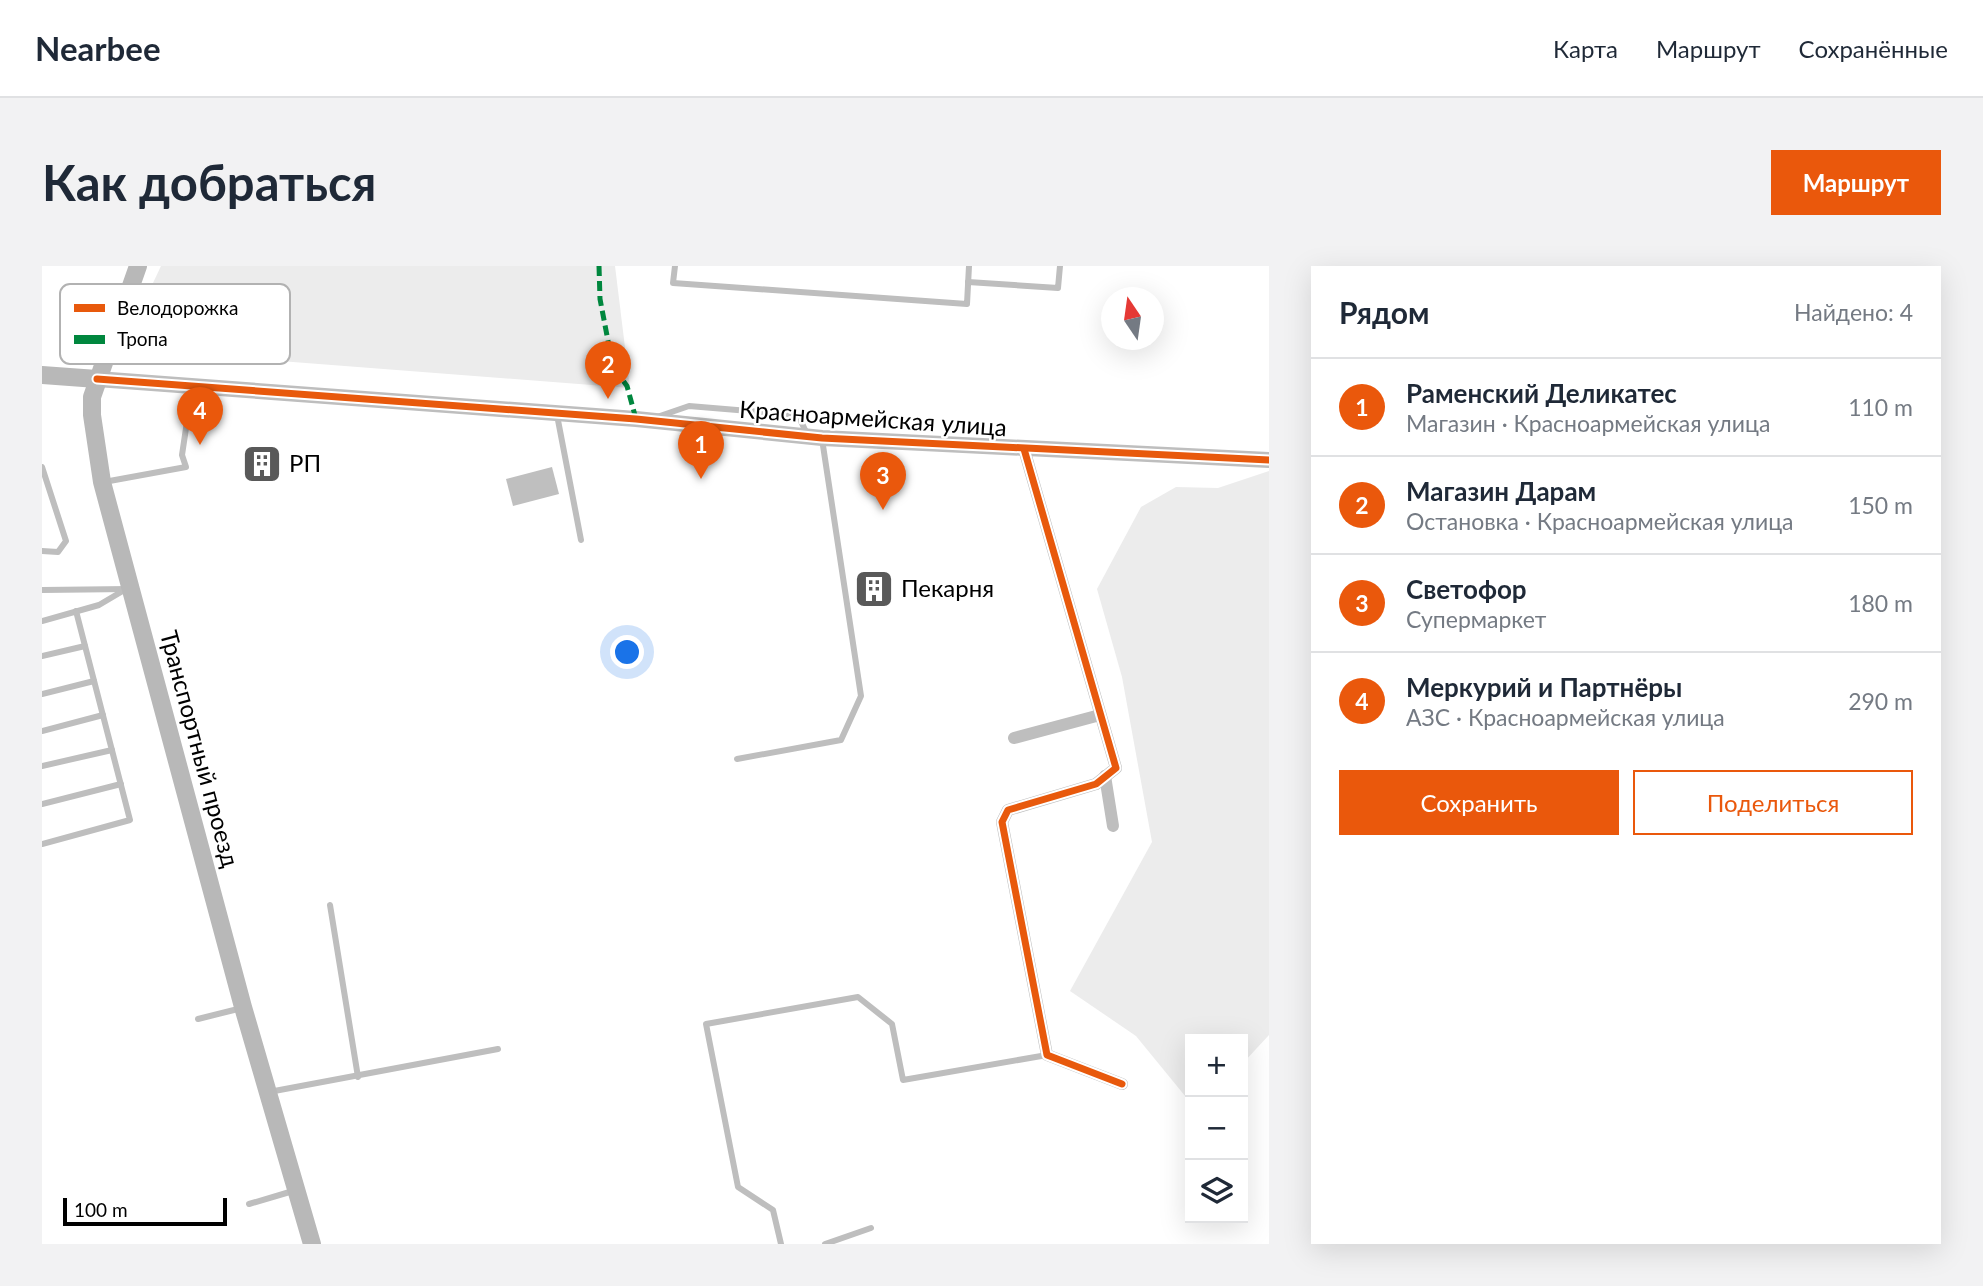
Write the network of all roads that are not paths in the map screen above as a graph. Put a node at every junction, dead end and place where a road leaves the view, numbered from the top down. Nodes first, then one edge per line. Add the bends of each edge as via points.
1 (138, 266) edge
2 (674, 266) edge
3 (969, 266) edge
4 (1060, 266) edge
5 (968, 282) junction
6 (131, 284) edge
7 (102, 364) edge
8 (42, 376) edge
9 (97, 379) junction
10 (192, 387) junction
11 (556, 413) junction
12 (815, 437) junction
13 (1024, 449) junction
14 (1269, 460) edge
15 (42, 467) edge
16 (102, 482) junction
17 (580, 540) dead end
18 (42, 551) edge
19 (42, 590) edge
20 (126, 590) junction
21 (76, 611) junction
22 (42, 621) edge
23 (85, 646) junction
24 (42, 656) edge
25 (94, 681) junction
26 (42, 694) edge
27 (103, 715) junction
28 (1100, 715) junction
29 (42, 731) edge
30 (1014, 737) dead end
31 (112, 750) junction
32 (737, 759) dead end
33 (42, 766) edge
34 (1105, 776) junction
35 (121, 783) junction
36 (42, 804) edge
37 (1113, 826) dead end
38 (42, 844) edge
39 (330, 905) dead end
40 (243, 1007) junction
41 (198, 1019) dead end
42 (498, 1049) dead end
43 (1047, 1055) junction
44 (358, 1077) junction
45 (1122, 1084) dead end
46 (268, 1092) junction
47 (299, 1190) junction
48 (249, 1203) dead end
49 (871, 1228) dead end
50 (312, 1244) edge
51 (781, 1244) edge
52 (825, 1244) edge

1 - 6 main road, Транспортный проезд
2 - 5 lane via 673,283 967,304
3 - 5 lane
4 - 5 lane via 1058,288
7 - 9 main road, Транспортный проезд
8 - 9 main road
9 - 10 street, Красноармейская улица
9 - 16 main road, Транспортный проезд via 92,415
10 - 11 street, Красноармейская улица
10 - 16 lane via 183,444 186,467
11 - 12 street, Красноармейская улица
11 - 17 lane
12 - 13 street, Красноармейская улица
12 - 32 lane via 862,696 841,740
13 - 14 street, Красноармейская улица
13 - 28 street
15 - 18 lane via 66,541 58,552
16 - 20 main road, Транспортный проезд
19 - 20 lane
20 - 21 lane
20 - 40 main road, Транспортный проезд
21 - 22 lane
21 - 23 lane
23 - 24 lane
23 - 25 lane
25 - 26 lane
25 - 27 lane
27 - 29 lane
27 - 31 lane
28 - 30 street
28 - 34 street via 1116,768
31 - 33 lane
31 - 35 lane
34 - 37 street
34 - 43 street via 1096,784 1008,810 1002,822
35 - 36 lane
35 - 38 lane via 130,820
39 - 44 lane
40 - 41 lane
40 - 46 main road, Транспортный проезд
42 - 44 lane
43 - 45 street
43 - 51 lane via 903,1080 892,1024 858,997 706,1024 738,1187 773,1210
44 - 46 lane
46 - 47 main road, Транспортный проезд
47 - 48 lane
47 - 50 main road, Транспортный проезд
49 - 52 lane

